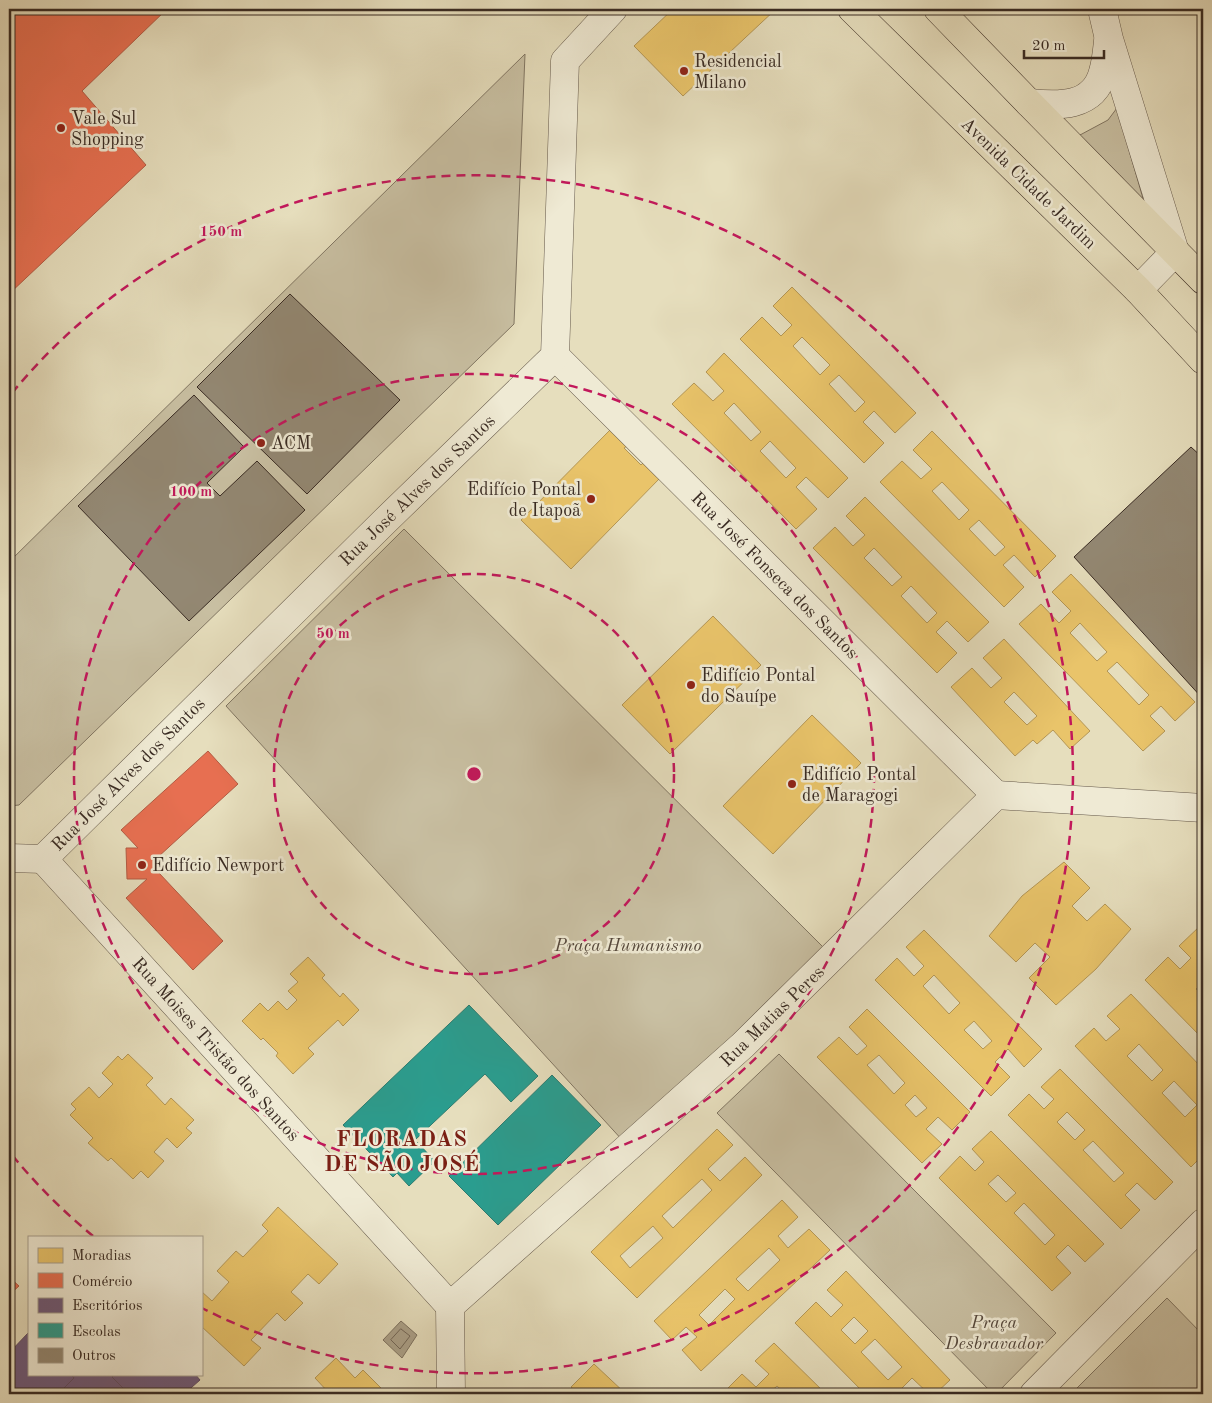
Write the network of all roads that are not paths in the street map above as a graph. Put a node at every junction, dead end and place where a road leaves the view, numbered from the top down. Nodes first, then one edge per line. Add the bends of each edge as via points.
1 (613, 9) edge
2 (852, 9) edge
3 (938, 9) edge
4 (1102, 9) edge
5 (1109, 39) junction
6 (1028, 103) junction
7 (1175, 252) junction
8 (1203, 280) edge
9 (1138, 290) junction
10 (555, 356) junction
11 (1203, 360) edge
12 (996, 795) junction
13 (1203, 808) edge
14 (9, 858) edge
15 (43, 858) junction
16 (1203, 1223) edge
17 (450, 1306) junction
18 (451, 1394) edge
19 (1034, 1394) edge

1 - 10 street via 564,61
2 - 9 main road, Avenida Cidade Jardim
3 - 6 main road
4 - 5 street
5 - 6 street via 1103,73 1094,91 1078,101 1058,106
5 - 7 street
6 - 7 main road
7 - 8 main road
7 - 9 street
9 - 11 main road, Avenida Cidade Jardim
10 - 12 street, Rua José Fonseca dos Santos
10 - 15 street, Rua José Alves dos Santos
12 - 13 street
12 - 17 street, Rua Matias Peres via 743,1045
14 - 15 street, Rua José Alves dos Santos
15 - 17 street, Rua Moises Tristão dos Santos
16 - 19 street
17 - 18 street

